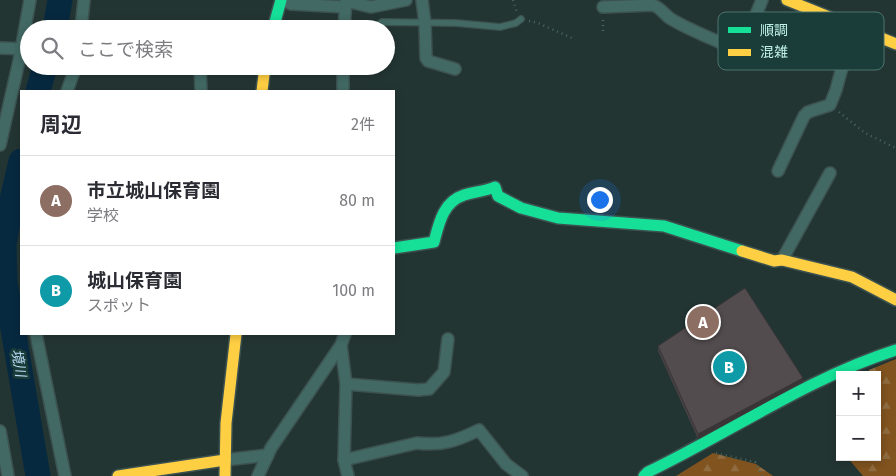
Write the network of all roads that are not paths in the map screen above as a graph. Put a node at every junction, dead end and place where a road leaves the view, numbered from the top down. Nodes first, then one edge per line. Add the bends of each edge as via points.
1 (30, 0) edge
2 (84, 0) edge
3 (282, 0) edge
4 (406, 0) edge
5 (422, 0) edge
6 (762, 0) edge
7 (787, 0) edge
8 (346, 2) edge
9 (603, 7) dead end
10 (757, 12) edge
11 (817, 12) edge
12 (521, 19) road end
13 (28, 20) edge
14 (83, 20) edge
15 (276, 20) edge
16 (345, 20) edge
17 (395, 22) edge
18 (426, 23) junction
19 (884, 39) edge
20 (718, 41) edge
21 (896, 44) edge
22 (0, 48) edge
23 (20, 49) edge
24 (20, 59) edge
25 (455, 69) dead end
26 (842, 70) edge
27 (73, 75) edge
28 (200, 75) edge
29 (264, 75) edge
30 (342, 75) edge
31 (67, 90) edge
32 (201, 90) edge
33 (262, 90) edge
34 (343, 90) edge
35 (0, 145) edge
36 (778, 171) dead end
37 (830, 173) dead end
38 (395, 248) edge
39 (782, 260) junction
40 (896, 300) edge
41 (36, 335) edge
42 (236, 335) edge
43 (345, 335) edge
44 (448, 339) dead end
45 (341, 345) junction
46 (896, 350) edge
47 (346, 384) junction
48 (0, 431) edge
49 (268, 455) junction
50 (225, 460) junction
51 (344, 460) junction
52 (8, 476) edge
53 (65, 476) edge
54 (118, 476) edge
55 (225, 476) edge
56 (258, 476) edge
57 (348, 476) edge
58 (522, 476) edge
59 (644, 476) edge

1 - 13 street
2 - 14 street
3 - 8 street via 292,4
3 - 15 street
4 - 8 street via 371,7
5 - 18 street
6 - 10 street
7 - 11 street
8 - 16 street
9 - 20 street via 652,5 669,18
12 - 18 lane via 500,27
17 - 18 lane
18 - 25 street via 426,58
19 - 21 street
22 - 23 street
24 - 35 street
26 - 36 street via 830,105 804,116
27 - 31 street
28 - 32 street
29 - 33 street
30 - 34 street
37 - 39 street
38 - 39 street via 434,242 446,205 462,196 495,187 498,196 521,208 558,218 664,226 774,261
39 - 40 street via 852,277
41 - 53 street
42 - 50 street
43 - 45 street
44 - 47 street via 444,372 429,389
45 - 47 street
45 - 49 street
46 - 59 street via 826,378
47 - 51 street
48 - 52 street
49 - 50 street
49 - 56 street
50 - 54 street
50 - 55 street
51 - 57 street
51 - 58 street via 417,443 455,442 478,430 506,464

